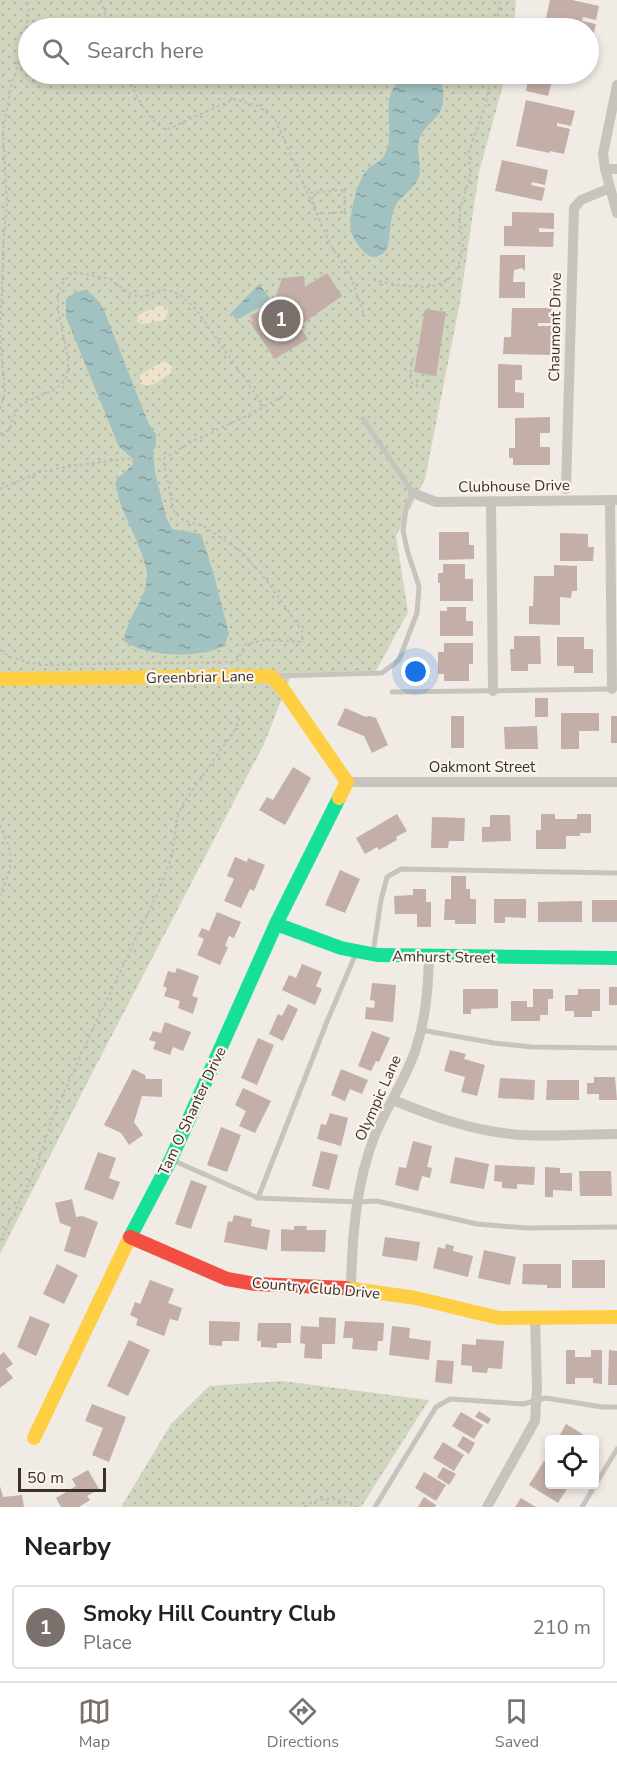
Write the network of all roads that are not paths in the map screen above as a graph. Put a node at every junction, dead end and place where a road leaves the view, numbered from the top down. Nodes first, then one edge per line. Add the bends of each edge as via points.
1 (617, 85) edge
2 (605, 169) junction
3 (617, 169) edge
4 (610, 188) junction
5 (617, 213) edge
6 (363, 418) dead end
7 (566, 489) dead end
8 (413, 493) junction
9 (614, 500) edge
10 (491, 501) junction
11 (271, 676) junction
12 (0, 679) edge
13 (614, 689) edge
14 (493, 691) junction
15 (392, 692) dead end
16 (347, 782) junction
17 (617, 782) edge
18 (617, 873) edge
19 (276, 924) junction
20 (357, 951) junction
21 (373, 954) junction
22 (429, 957) junction
23 (617, 958) edge
24 (421, 1030) junction
25 (617, 1048) edge
26 (393, 1100) junction
27 (617, 1134) edge
28 (171, 1159) junction
29 (258, 1197) junction
30 (358, 1202) junction
31 (617, 1227) edge
32 (130, 1237) junction
33 (351, 1288) junction
34 (617, 1317) edge
35 (535, 1318) junction
36 (537, 1400) junction
37 (617, 1407) edge
38 (34, 1438) dead end
39 (617, 1449) edge
40 (375, 1507) edge
41 (487, 1507) edge
42 (582, 1507) edge

1 - 2 street via 603,154
2 - 3 street
2 - 4 street
4 - 5 street
4 - 7 street, Chaumont Drive via 581,200 574,208
6 - 8 lane
8 - 10 street, Clubhouse Drive via 436,502
8 - 11 lane via 403,531 419,586 417,613 399,660 382,673
9 - 10 street, Clubhouse Drive
9 - 13 street
10 - 14 street
11 - 12 street, Greenbriar Lane
11 - 16 street, Greenbriar Lane
13 - 14 lane
14 - 15 lane
16 - 17 street, Oakmont Street
16 - 19 street, Tam O Shanter Drive
18 - 21 lane via 401,869 387,877
19 - 20 street, Amhurst Street
19 - 28 street, Tam O Shanter Drive
20 - 21 street, Amhurst Street
20 - 29 lane
21 - 22 street, Amhurst Street
22 - 23 street, Amhurst Street
22 - 24 street, Olympic Lane
24 - 25 lane via 532,1047
24 - 26 street, Olympic Lane
26 - 27 street via 431,1116 514,1135
26 - 30 street, Olympic Lane via 375,1135
28 - 29 lane
28 - 32 street, Tam O Shanter Drive
29 - 30 lane
30 - 31 lane via 376,1202 477,1224
30 - 33 street, Olympic Lane
32 - 33 street, Country Club Drive via 227,1279
32 - 38 street, Tam O Shanter Drive
33 - 35 street, Country Club Drive via 416,1298 499,1318
34 - 35 street, Country Club Drive
35 - 36 street
36 - 37 lane
36 - 40 lane via 523,1404 456,1399 436,1407
36 - 41 street via 535,1421
39 - 42 lane

